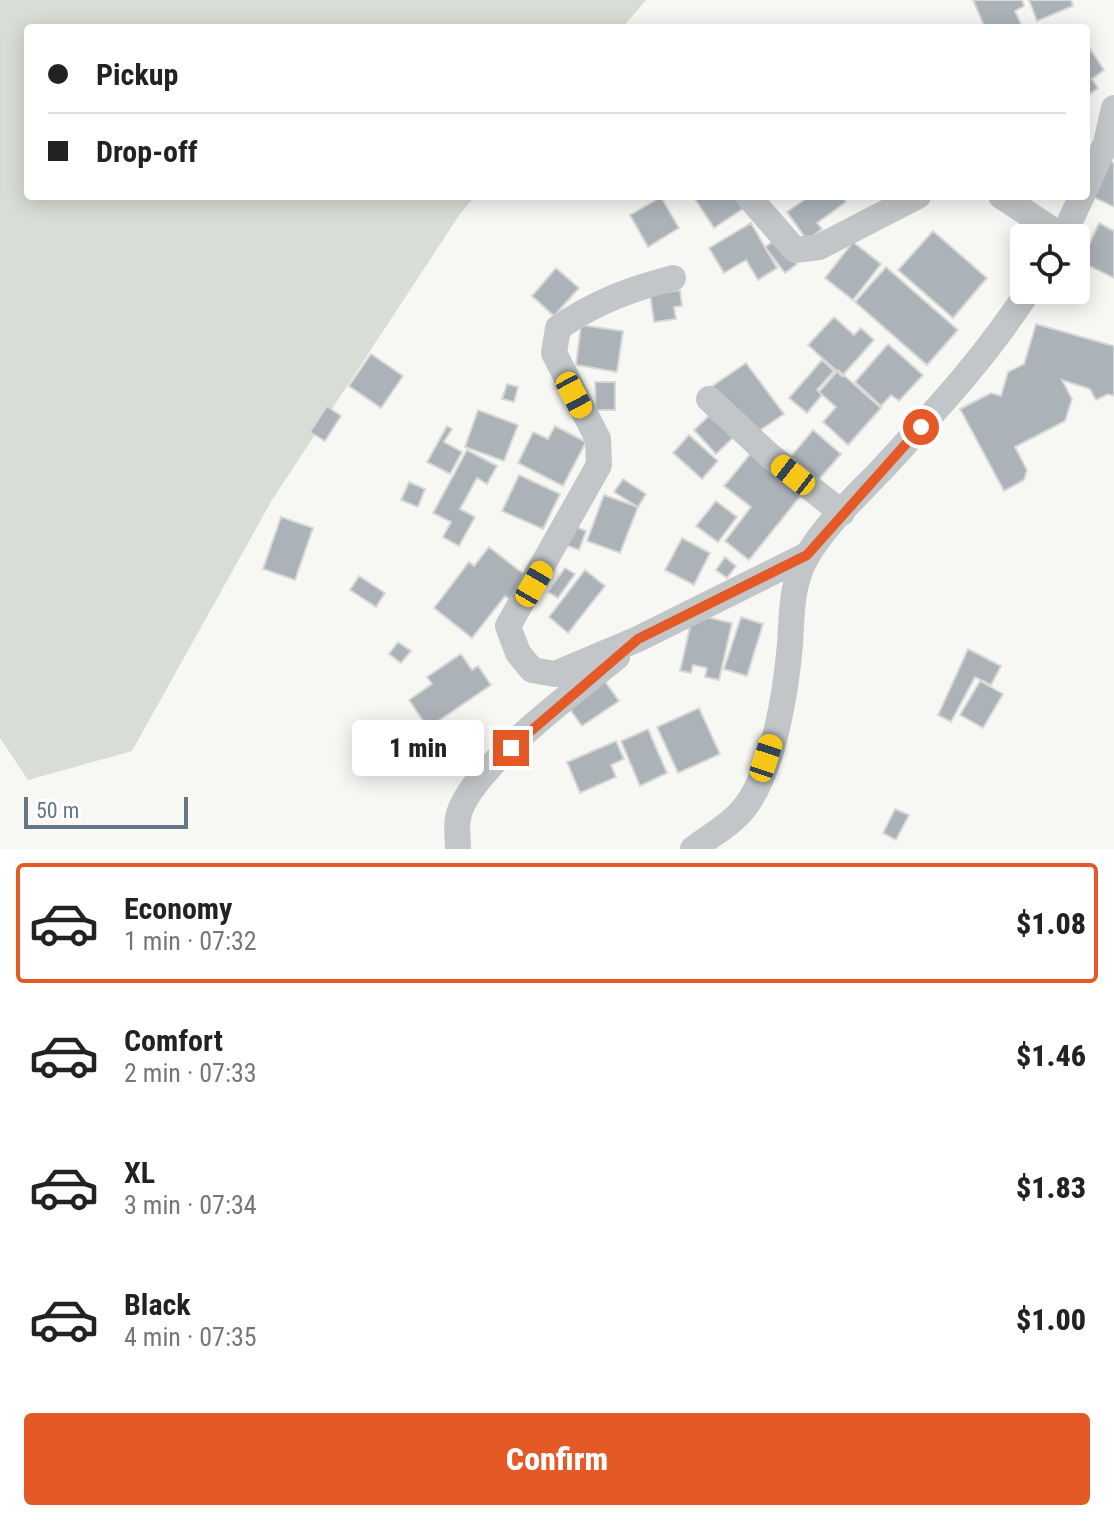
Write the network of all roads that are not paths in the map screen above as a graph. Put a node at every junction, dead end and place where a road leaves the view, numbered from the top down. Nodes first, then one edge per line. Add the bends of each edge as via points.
1 (1114, 108) edge
2 (1090, 178) edge
3 (751, 200) edge
4 (910, 200) edge
5 (1007, 200) edge
6 (1080, 200) edge
7 (1043, 224) edge
8 (1069, 224) edge
9 (673, 278) dead end
10 (1020, 304) edge
11 (709, 399) dead end
12 (842, 513) junction
13 (807, 555) junction
14 (638, 639) junction
15 (458, 849) edge
16 (693, 849) edge

1 - 2 street
3 - 4 street via 795,250 819,247
5 - 7 street
6 - 8 street
9 - 14 street via 627,290 558,328 554,353 598,439 599,465 508,626 518,653 532,670 555,674
10 - 12 street via 961,384
11 - 12 street
12 - 13 street
13 - 14 street
13 - 16 street via 794,583 787,679 760,776 746,805 727,826
14 - 15 street via 527,731 478,782 458,816

